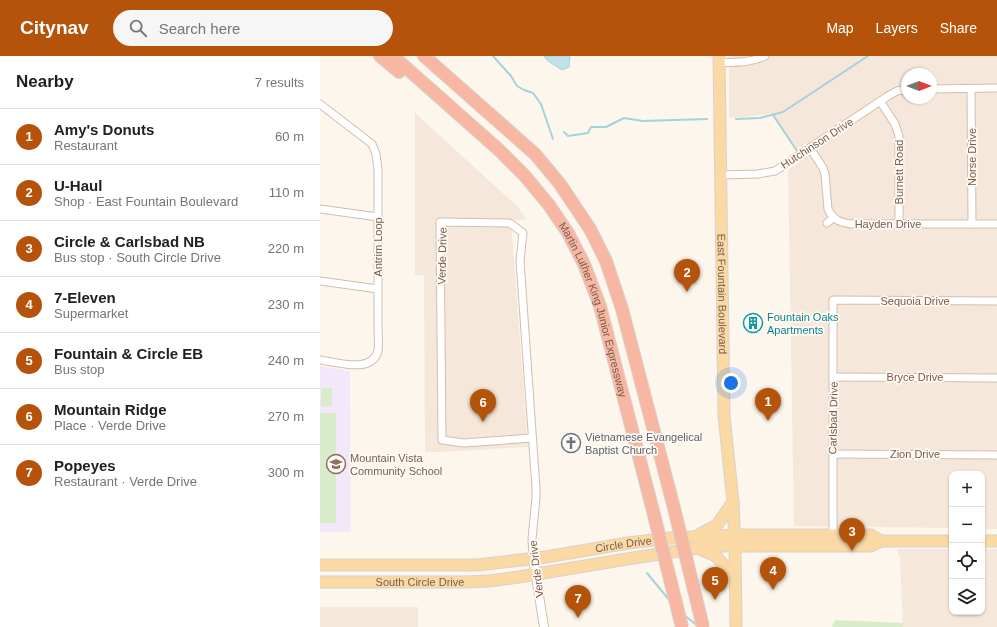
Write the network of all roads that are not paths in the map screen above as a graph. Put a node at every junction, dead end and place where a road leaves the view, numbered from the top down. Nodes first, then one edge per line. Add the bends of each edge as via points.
1 (380, 56) edge
2 (393, 56) edge
3 (424, 56) edge
4 (435, 56) edge
5 (765, 56) edge
6 (719, 59) edge
7 (456, 84) junction
8 (997, 88) edge
9 (937, 89) edge
10 (972, 89) junction
11 (901, 91) edge
12 (880, 101) junction
13 (320, 104) edge
14 (810, 148) junction
15 (500, 150) junction
16 (720, 175) junction
17 (320, 209) edge
18 (378, 217) junction
19 (834, 218) junction
20 (827, 223) dead end
21 (899, 224) junction
22 (972, 224) junction
23 (997, 224) edge
24 (320, 281) edge
25 (378, 289) junction
26 (833, 300) joint
27 (997, 301) edge
28 (320, 360) edge
29 (834, 377) junction
30 (997, 378) edge
31 (532, 438) junction
32 (833, 454) junction
33 (997, 455) edge
34 (733, 502) junction
35 (833, 535) junction
36 (694, 537) junction
37 (735, 541) junction
38 (880, 541) junction
39 (949, 541) edge
40 (985, 541) edge
41 (997, 541) edge
42 (695, 548) junction
43 (533, 558) junction
44 (512, 561) joint
45 (320, 565) edge
46 (535, 574) junction
47 (519, 577) joint
48 (735, 579) junction
49 (320, 582) edge
50 (544, 627) edge
51 (682, 627) edge
52 (703, 627) edge
53 (736, 627) edge

1 - 15 highway via 466,127
2 - 15 highway, Martin Luther King Junior Expressway
3 - 7 highway, Martin Luther King Junior Expressway
4 - 7 highway
5 - 6 street via 747,62
6 - 16 main road, East Fountain Boulevard
7 - 52 highway, Martin Luther King Junior Expressway, bridge via 534,154 570,197 593,234 622,309
8 - 10 street
9 - 10 street
10 - 22 street, Norse Drive
11 - 12 street, Hutchinson Drive
12 - 14 street, Hutchinson Drive
12 - 21 street, Burnett Road via 895,124 899,136
13 - 18 street, Antrim Loop via 372,144 377,162
14 - 16 street, Hutchinson Drive via 775,171
14 - 19 street via 823,168 828,209
15 - 51 highway, Martin Luther King Junior Expressway, bridge via 558,217 576,246 592,283 607,329
16 - 34 main road, East Fountain Boulevard via 724,415
17 - 18 street
18 - 25 street, Antrim Loop
19 - 20 street
19 - 21 street, Hayden Drive via 839,222 852,224
21 - 22 street, Hayden Drive
22 - 23 street, Hayden Drive
24 - 25 street
25 - 28 street, Antrim Loop via 378,346 372,362 357,365
26 - 27 street, Sequoia Drive
26 - 29 street, Carlsbad Drive
29 - 30 street, Bryce Drive
29 - 32 street, Carlsbad Drive
31 - 31 street, Verde Drive via 520,261 523,233 508,223 440,222 442,440 464,443
31 - 43 street, Verde Drive via 536,498
32 - 33 street, Zion Drive
32 - 35 street, Carlsbad Drive
34 - 36 main road via 717,525
34 - 37 main road, East Fountain Boulevard
35 - 37 main road
35 - 38 main road via 871,535
36 - 37 main road, Circle Drive
36 - 43 main road, Circle Drive via 628,543
37 - 38 main road via 871,546
37 - 42 main road, Circle Drive via 720,546
37 - 48 main road, East Fountain Boulevard
38 - 39 main road
40 - 41 main road
42 - 46 main road, Circle Drive
42 - 48 main road via 716,556
43 - 44 main road, Circle Drive
43 - 46 street, Verde Drive
44 - 45 main road, South Circle Drive via 460,566
46 - 47 main road, Circle Drive
46 - 50 street, Verde Drive
47 - 49 main road, South Circle Drive via 464,582
48 - 53 main road, East Fountain Boulevard

